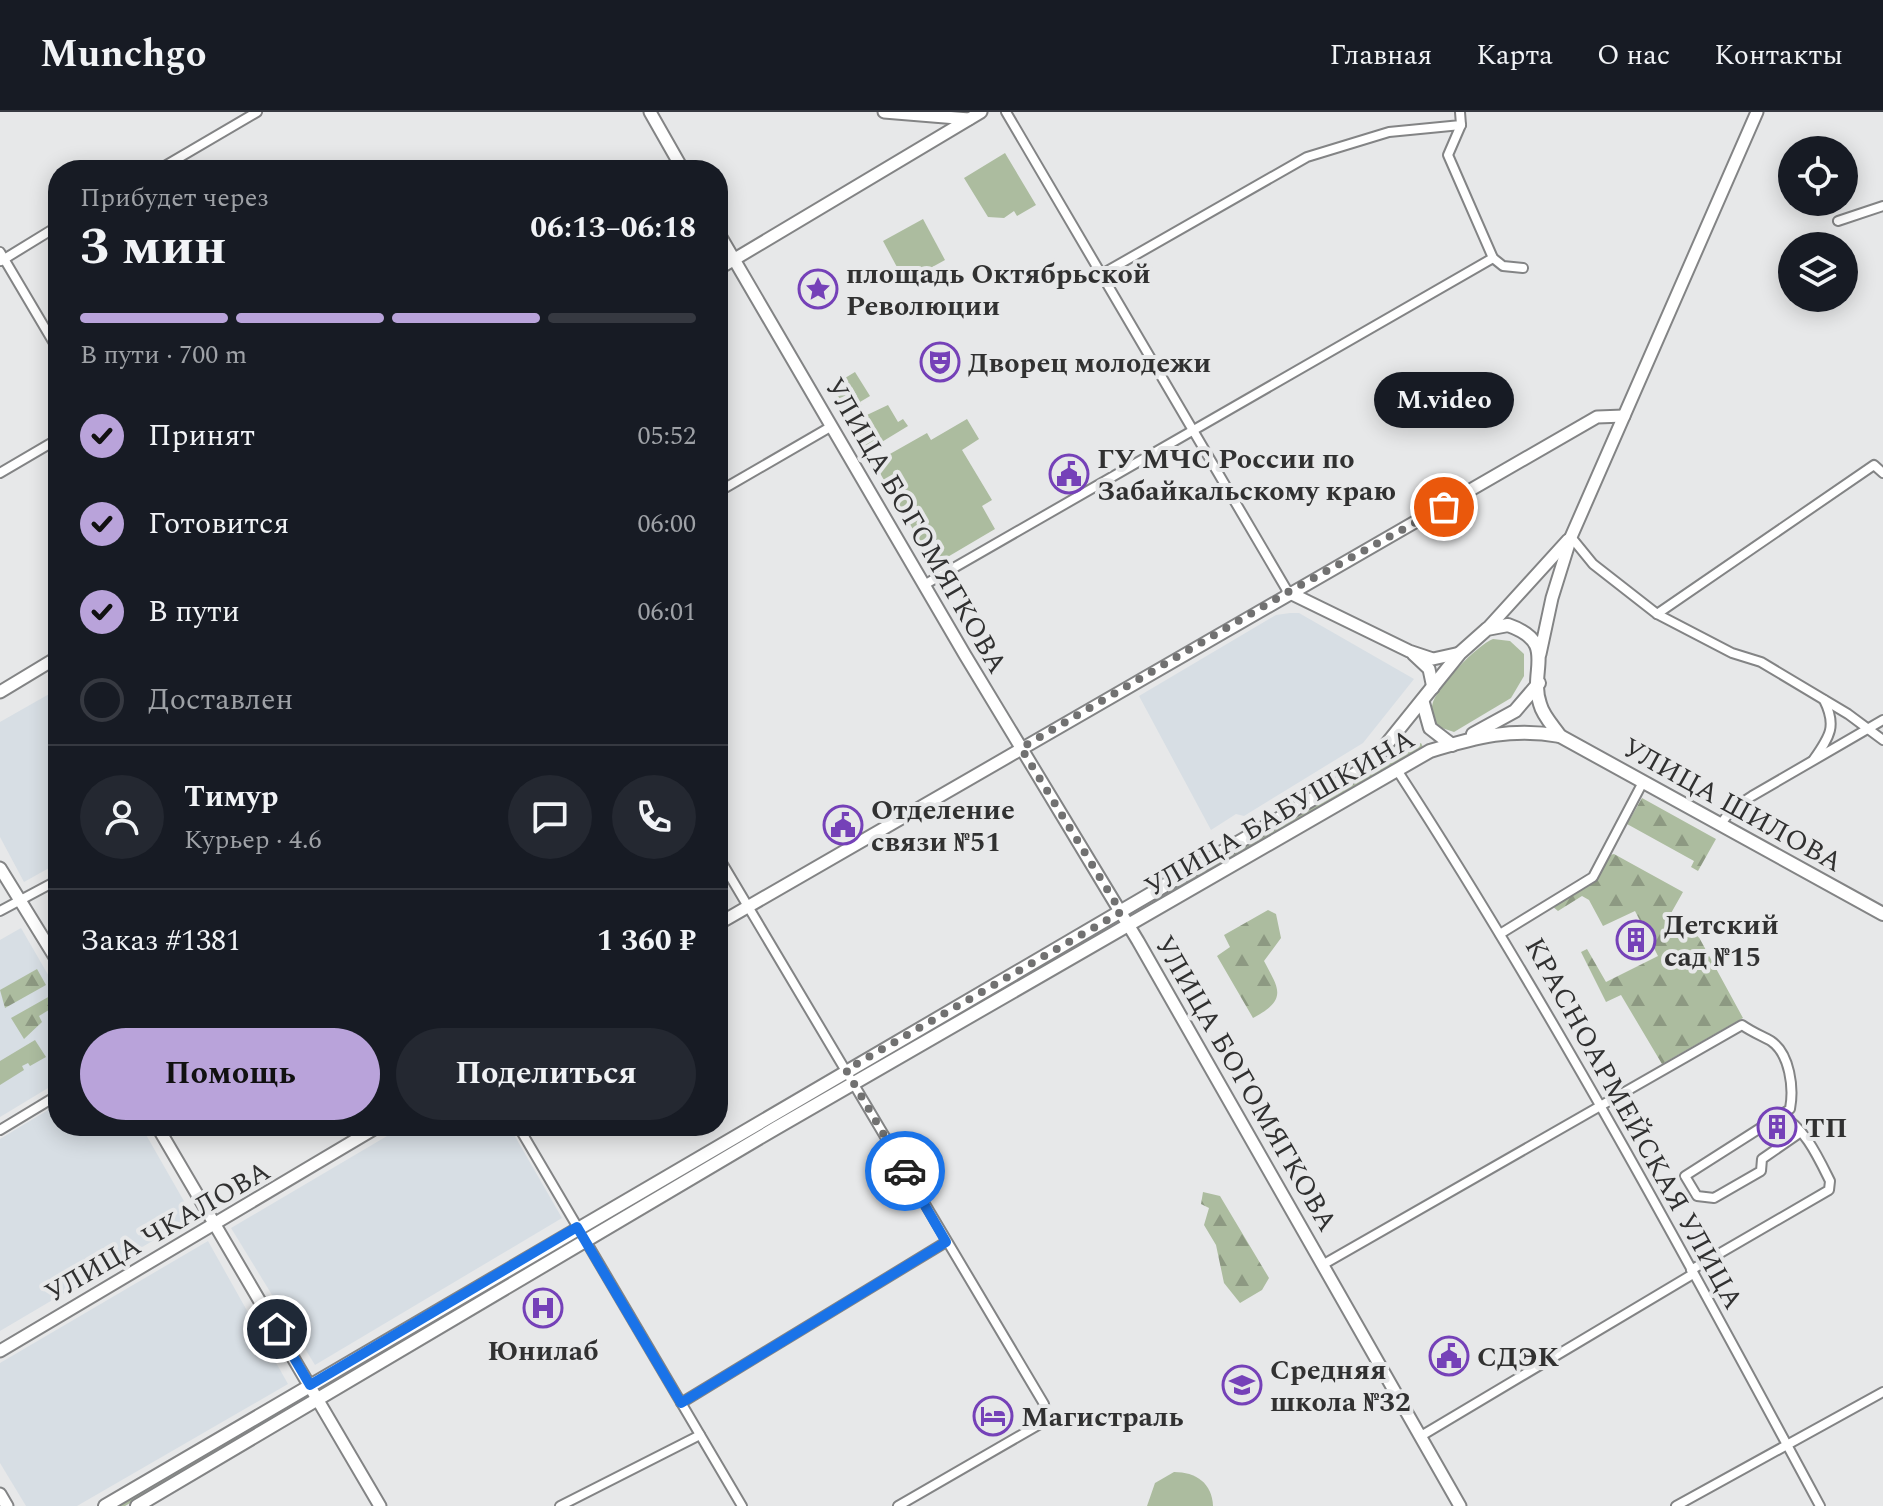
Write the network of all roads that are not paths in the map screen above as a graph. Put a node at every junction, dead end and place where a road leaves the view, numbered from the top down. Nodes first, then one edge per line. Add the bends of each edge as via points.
1 (257, 112) edge
2 (650, 112) edge
3 (884, 112) edge
4 (981, 112) edge
5 (1006, 112) edge
6 (1460, 112) edge
7 (1757, 112) edge
8 (969, 119) junction
9 (1461, 125) junction
10 (175, 160) edge
11 (677, 160) edge
12 (1883, 206) edge
13 (1838, 221) dead end
14 (48, 231) edge
15 (728, 250) edge
16 (1, 257) edge
17 (1493, 258) junction
18 (733, 259) junction
19 (728, 262) edge
20 (1523, 268) dead end
21 (1102, 274) junction
22 (48, 334) edge
23 (1624, 416) junction
24 (832, 426) junction
25 (1195, 432) junction
26 (48, 445) edge
27 (0, 473) edge
28 (1883, 473) edge
29 (728, 486) edge
30 (1571, 537) junction
31 (924, 585) junction
32 (1288, 592) junction
33 (1657, 614) junction
34 (1487, 629) junction
35 (1409, 651) junction
36 (1460, 653) junction
37 (1540, 654) junction
38 (48, 663) edge
39 (1539, 683) junction
40 (1433, 688) junction
41 (0, 692) edge
42 (1823, 699) junction
43 (1423, 703) junction
44 (1883, 720) edge
45 (1865, 730) junction
46 (1560, 736) junction
47 (1883, 740) edge
48 (1452, 745) junction
49 (1021, 748) junction
50 (1811, 762) junction
51 (1397, 770) junction
52 (1643, 782) junction
53 (1720, 825) junction
54 (0, 868) edge
55 (728, 873) edge
56 (48, 886) edge
57 (20, 901) junction
58 (748, 907) junction
59 (0, 911) edge
60 (1121, 912) junction
61 (1883, 914) edge
62 (728, 918) edge
63 (1128, 925) junction
64 (1500, 934) junction
65 (48, 946) edge
66 (846, 1070) junction
67 (854, 1085) junction
68 (48, 1101) edge
69 (1599, 1106) junction
70 (1781, 1115) junction
71 (0, 1130) edge
72 (1801, 1132) junction
73 (163, 1136) edge
74 (363, 1136) edge
75 (524, 1136) edge
76 (216, 1226) junction
77 (577, 1227) junction
78 (587, 1240) junction
79 (946, 1242) junction
80 (1324, 1264) junction
81 (1692, 1272) junction
82 (0, 1351) edge
83 (310, 1385) junction
84 (1883, 1392) edge
85 (318, 1400) junction
86 (681, 1403) junction
87 (700, 1435) junction
88 (1421, 1436) junction
89 (1787, 1445) junction
90 (0, 1494) edge
91 (7, 1506) edge
92 (105, 1506) edge
93 (137, 1506) edge
94 (380, 1506) edge
95 (560, 1506) edge
96 (742, 1506) edge
97 (898, 1506) edge
98 (1460, 1506) edge
99 (1676, 1506) edge
100 (1820, 1506) edge

1 - 10 street
2 - 11 main road
3 - 8 main road
4 - 8 main road
5 - 21 street
6 - 9 street
7 - 23 main road
8 - 18 main road
9 - 17 street via 1448,155
9 - 21 street via 1389,132 1307,157
12 - 13 street
14 - 16 street
15 - 18 main road, УЛИЦА БОГОМЯГКОВА
16 - 22 street
17 - 20 street via 1503,266
17 - 25 street
18 - 19 main road
18 - 24 main road, УЛИЦА БОГОМЯГКОВА
21 - 25 street
23 - 30 main road
23 - 32 main road via 1597,417
24 - 29 street
24 - 31 main road, УЛИЦА БОГОМЯГКОВА
25 - 31 street
25 - 32 street
26 - 27 street
28 - 33 street via 1874,465
30 - 33 street via 1593,564
30 - 34 main road
30 - 37 main road
31 - 49 main road, УЛИЦА БОГОМЯГКОВА
32 - 35 main road
32 - 49 main road
33 - 42 street via 1761,662
34 - 36 main road, УЛИЦА БАБУШКИНА
34 - 37 main road via 1499,624 1519,629
35 - 36 main road via 1433,659
35 - 40 main road via 1429,669
36 - 40 main road, УЛИЦА БАБУШКИНА
37 - 39 main road
38 - 41 main road
39 - 46 main road via 1539,703
39 - 48 main road via 1515,711
40 - 43 main road, УЛИЦА БАБУШКИНА
42 - 45 street
42 - 50 street via 1832,731
43 - 48 main road via 1430,728
43 - 60 main road, УЛИЦА БАБУШКИНА via 1369,766
44 - 45 street
45 - 47 street
45 - 50 street
46 - 48 main road via 1527,730
46 - 52 main road, УЛИЦА ШИЛОВА
48 - 51 main road, УЛИЦА БАБУШКИНА
49 - 58 main road
49 - 60 main road, УЛИЦА БОГОМЯГКОВА
50 - 53 street via 1732,809
51 - 63 main road, УЛИЦА БАБУШКИНА
51 - 64 street, КРАСНОАРМЕЙСКАЯ УЛИЦА
52 - 53 main road, УЛИЦА ШИЛОВА
52 - 64 street via 1593,877
53 - 61 main road, УЛИЦА ШИЛОВА
54 - 57 main road
55 - 58 street
56 - 57 street
57 - 59 street
57 - 65 main road
58 - 62 main road
58 - 66 street
60 - 63 main road, УЛИЦА БОГОМЯГКОВА
60 - 66 main road, УЛИЦА БАБУШКИНА
63 - 67 main road, УЛИЦА БАБУШКИНА
63 - 80 main road, УЛИЦА БОГОМЯГКОВА
64 - 69 street, КРАСНОАРМЕЙСКАЯ УЛИЦА
66 - 67 street
66 - 77 main road, УЛИЦА БАБУШКИНА
67 - 78 main road, УЛИЦА БАБУШКИНА
67 - 79 street
68 - 71 street
69 - 70 street via 1742,1025 1769,1040 1783,1056 1791,1103
69 - 80 street
69 - 81 street, КРАСНОАРМЕЙСКАЯ УЛИЦА
70 - 72 street
70 - 72 street via 1685,1176 1697,1196 1714,1198 1761,1171 1762,1159
72 - 81 street via 1830,1181 1829,1190
73 - 76 main road
74 - 76 main road, УЛИЦА ЧКАЛОВА
75 - 77 street
76 - 82 main road, УЛИЦА ЧКАЛОВА
76 - 83 main road
77 - 78 street
77 - 83 main road, УЛИЦА БАБУШКИНА
78 - 85 main road, УЛИЦА БАБУШКИНА
78 - 86 street
79 - 86 street
79 - 97 street via 1045,1413 1040,1424
80 - 88 main road, УЛИЦА БОГОМЯГКОВА
81 - 88 street
81 - 89 street, КРАСНОАРМЕЙСКАЯ УЛИЦА
83 - 85 main road
83 - 92 main road, УЛИЦА БАБУШКИНА
84 - 89 street
85 - 93 main road, УЛИЦА БАБУШКИНА
85 - 94 main road
86 - 87 street
87 - 95 street
87 - 96 street
88 - 98 main road, УЛИЦА БОГОМЯГКОВА
89 - 99 street
89 - 100 street, КРАСНОАРМЕЙСКАЯ УЛИЦА
90 - 91 main road

